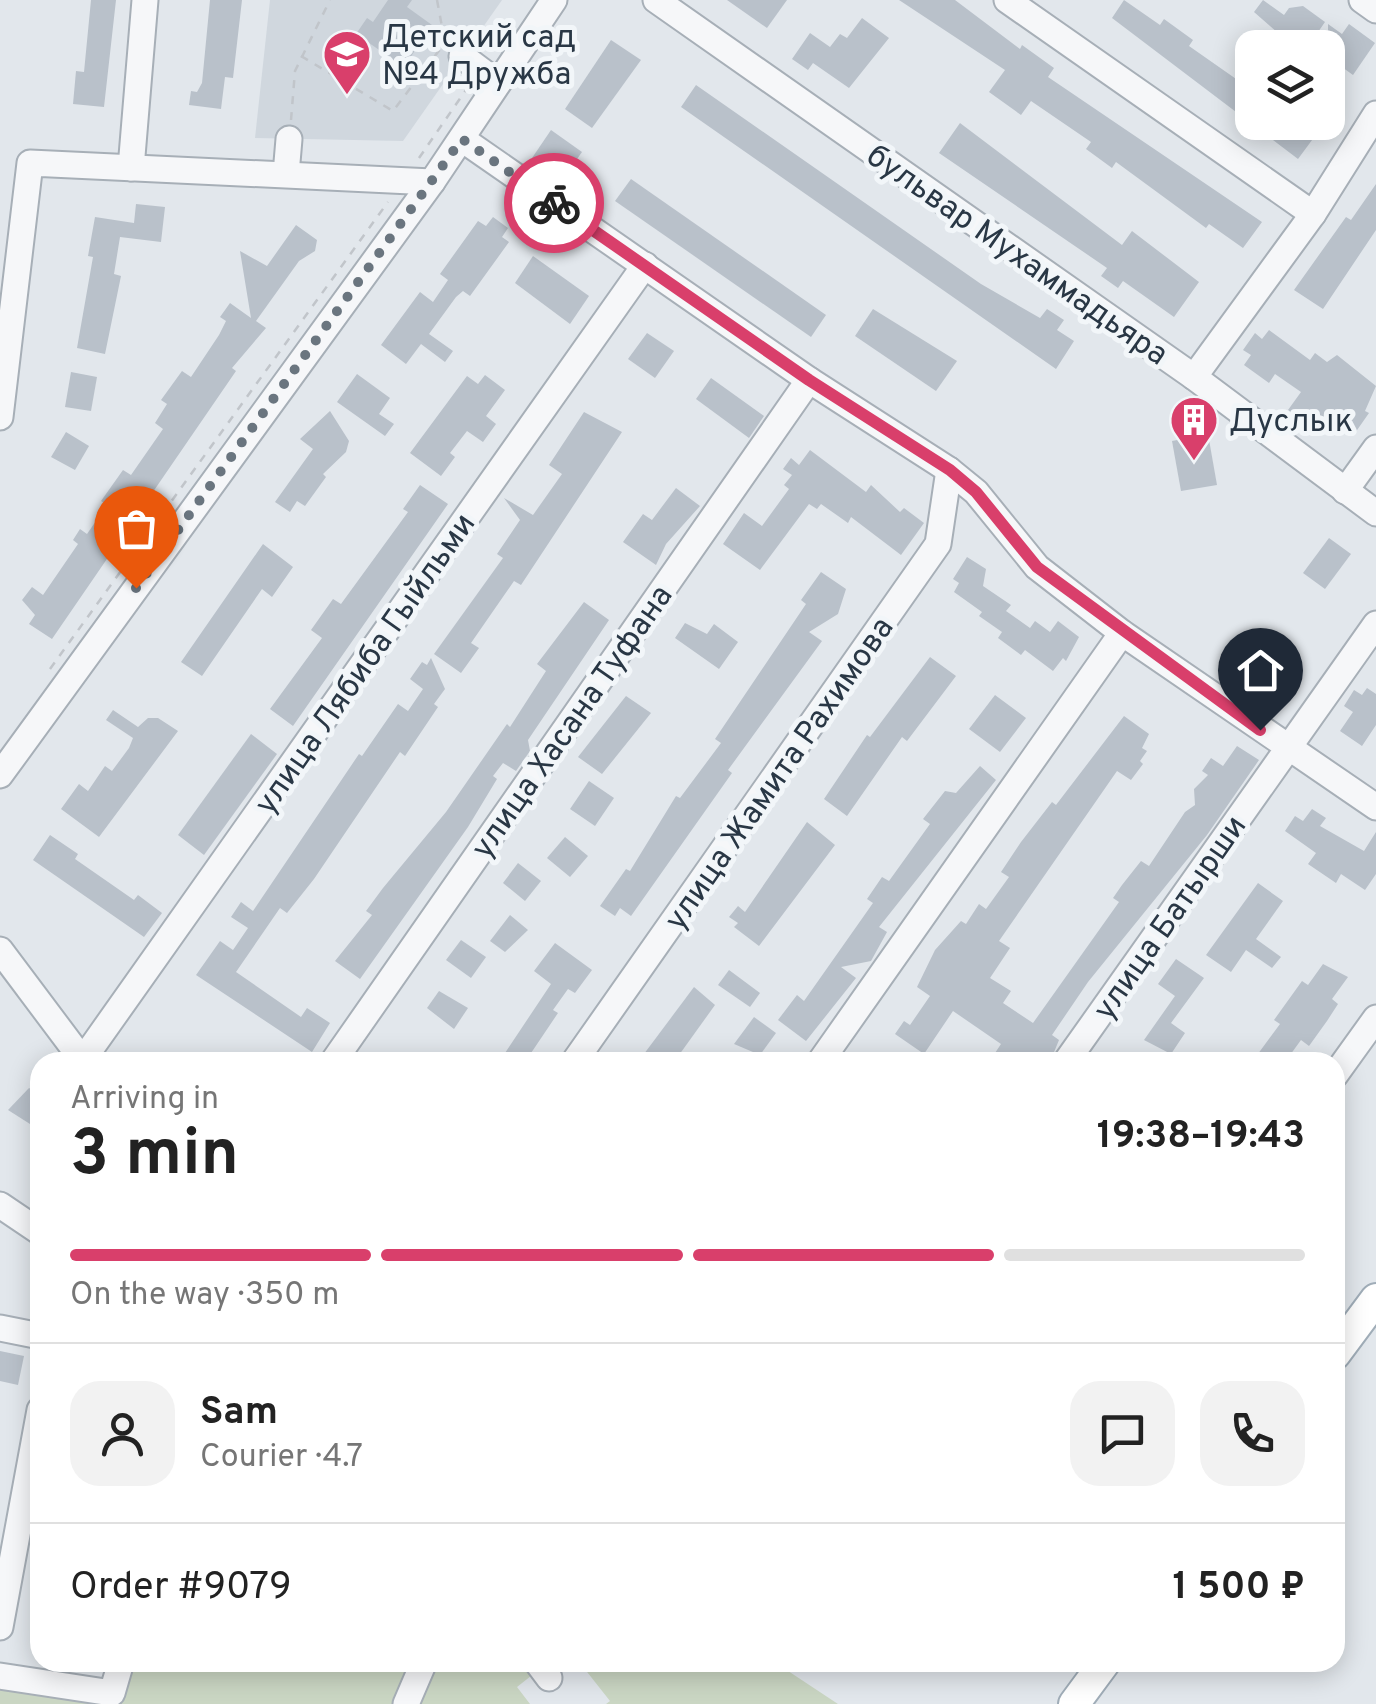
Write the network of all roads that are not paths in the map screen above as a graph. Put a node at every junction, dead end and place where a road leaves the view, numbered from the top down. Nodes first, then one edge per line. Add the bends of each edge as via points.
1 (145, 0) edge
2 (554, 0) edge
3 (656, 0) edge
4 (1007, 0) edge
5 (1362, 0) edge
6 (1376, 10) edge
7 (1376, 114) edge
8 (289, 138) road end
9 (462, 139) junction
10 (131, 168) junction
11 (286, 174) junction
12 (432, 182) junction
13 (1313, 214) junction
14 (645, 265) junction
15 (1194, 377) junction
16 (809, 380) junction
17 (0, 416) edge
18 (1376, 448) edge
19 (950, 470) junction
20 (1345, 491) junction
21 (1376, 513) edge
22 (1376, 624) edge
23 (1122, 633) junction
24 (1288, 748) junction
25 (0, 775) edge
26 (1376, 807) edge
27 (0, 950) edge
28 (1372, 1034) edge
29 (76, 1052) edge
30 (90, 1052) edge
31 (340, 1052) edge
32 (581, 1052) edge
33 (827, 1052) edge
34 (1073, 1052) edge
35 (1345, 1064) edge
36 (0, 1205) edge
37 (30, 1225) edge
38 (1376, 1299) edge
39 (0, 1328) edge
40 (30, 1334) edge
41 (1345, 1341) edge
42 (30, 1464) edge
43 (0, 1627) edge
44 (118, 1672) edge
45 (420, 1672) edge
46 (1097, 1672) edge
47 (0, 1676) edge
48 (406, 1704) edge
49 (1074, 1704) edge

1 - 10 street
2 - 9 street via 471,63
3 - 15 street, бульвар Мухаммадьяра
4 - 13 street
5 - 6 street
7 - 13 street
8 - 11 street
9 - 12 street
9 - 14 street
10 - 11 street
10 - 17 street via 30,163
11 - 12 street
12 - 25 street
13 - 15 street
14 - 16 street
14 - 30 street, улица Лябиба Гыйльми
15 - 20 street, бульвар Мухаммадьяра
16 - 19 street
16 - 31 street, улица Хасана Туфана
18 - 20 street
19 - 23 street via 1037,567
19 - 32 street, улица Жамита Рахимова via 938,544
20 - 21 street, бульвар Мухаммадьяра
22 - 24 street, улица Батырши
23 - 24 street
23 - 33 street
24 - 26 street
24 - 34 street, улица Батырши
27 - 29 street
28 - 35 street
36 - 37 street
38 - 41 main road
39 - 40 street
42 - 43 street
44 - 47 street via 112,1693
45 - 48 street
46 - 49 main road

